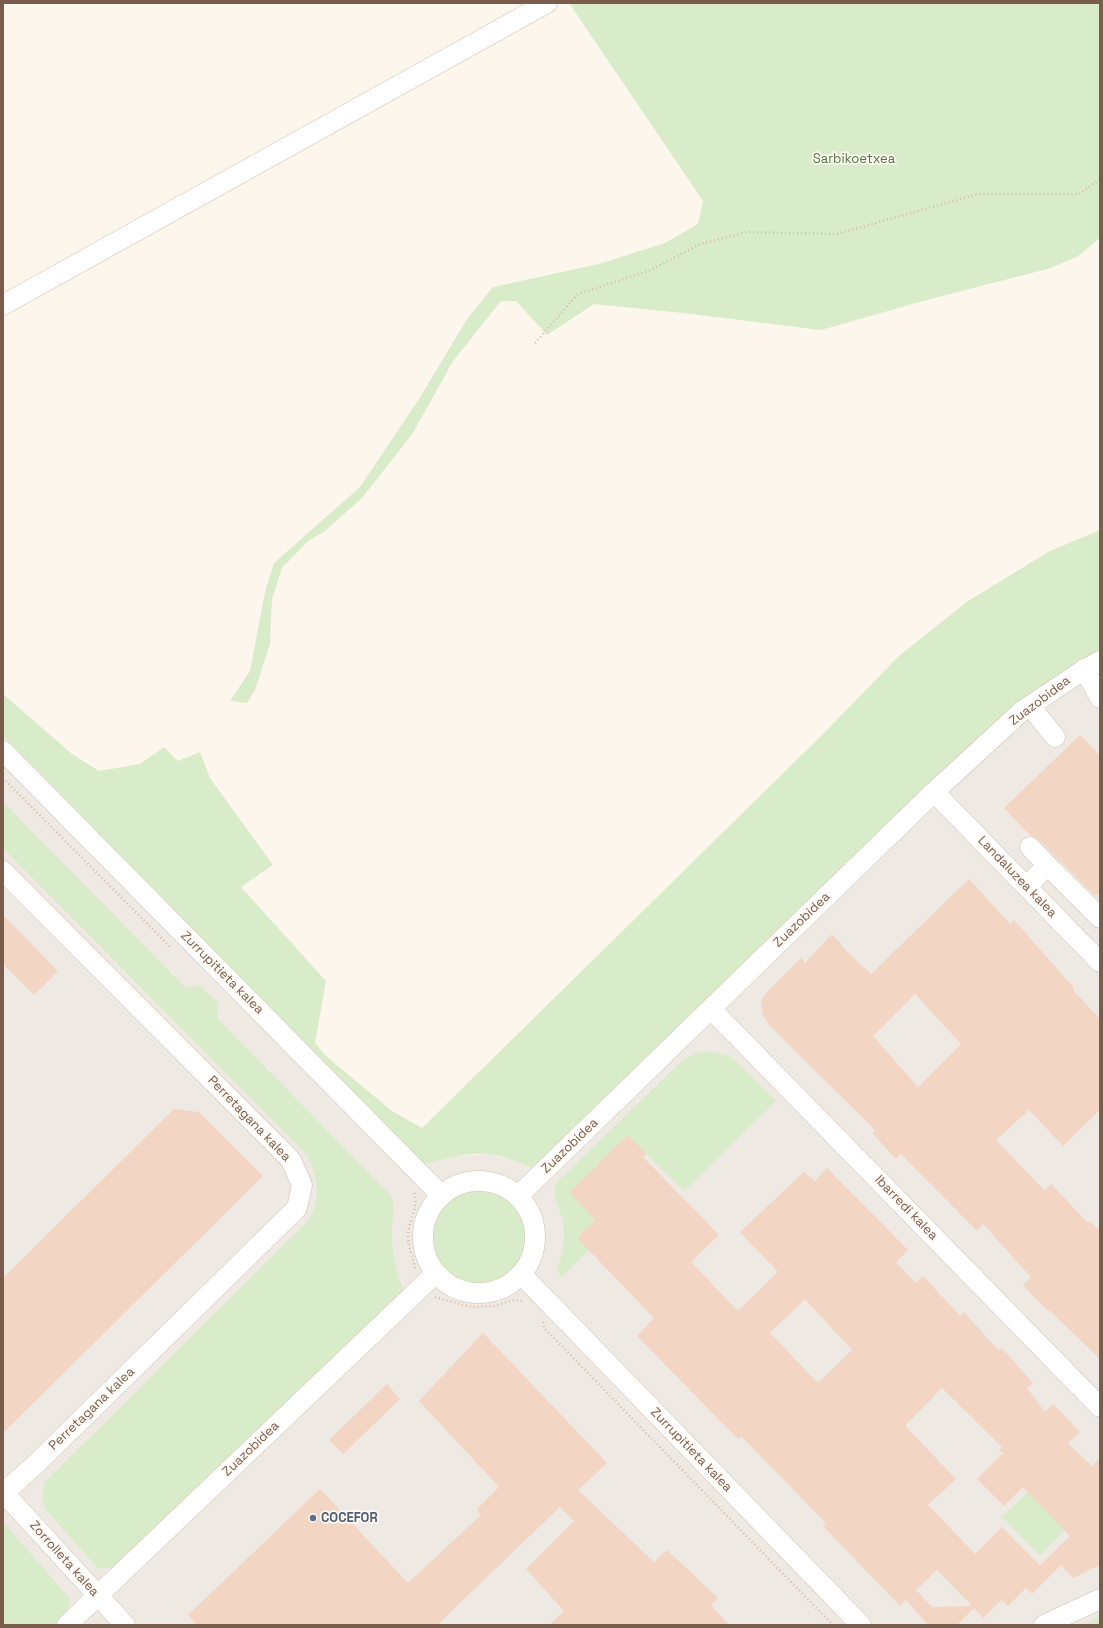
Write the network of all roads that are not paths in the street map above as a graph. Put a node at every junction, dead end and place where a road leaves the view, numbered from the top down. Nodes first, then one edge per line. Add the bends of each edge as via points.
1 (547, 3) edge
2 (3, 305) edge
3 (1092, 665) edge
4 (1100, 698) edge
5 (1030, 706) junction
6 (1055, 737) dead end
7 (3, 751) edge
8 (934, 792) junction
9 (1030, 847) dead end
10 (1047, 865) junction
11 (3, 871) edge
12 (1027, 887) junction
13 (1100, 918) edge
14 (1100, 962) edge
15 (711, 1008) junction
16 (441, 1195) junction
17 (518, 1196) junction
18 (436, 1273) junction
19 (521, 1274) junction
20 (1100, 1407) edge
21 (3, 1492) edge
22 (97, 1596) junction
23 (1100, 1599) edge
24 (67, 1625) edge
25 (125, 1625) edge
26 (861, 1625) edge
27 (1044, 1625) edge

1 - 2 street
3 - 4 street
3 - 5 street, Zuazobidea
5 - 6 street
5 - 8 street, Zuazobidea
7 - 16 street, Zurrupitieta kalea
8 - 12 street, Landaluzea kalea
8 - 15 street, Zuazobidea
9 - 10 street
10 - 12 street
10 - 13 street
11 - 21 street, Perretagana kalea via 291,1160 302,1186 297,1208 38,1462
12 - 14 street, Landaluzea kalea
15 - 17 street, Zuazobidea
15 - 20 street, Ibarredi kalea
16 - 17 street via 466,1182 480,1180 493,1182
16 - 18 street via 430,1208 424,1224 423,1242 427,1258
17 - 19 street via 533,1220 535,1234 534,1249
18 - 19 street via 446,1283 471,1293 499,1290 511,1284
18 - 22 street, Zuazobidea
19 - 26 street, Zurrupitieta kalea
21 - 22 street, Zorrolleta kalea
22 - 24 street, Zuazobidea
22 - 25 street, Zorrolleta kalea
23 - 27 street

